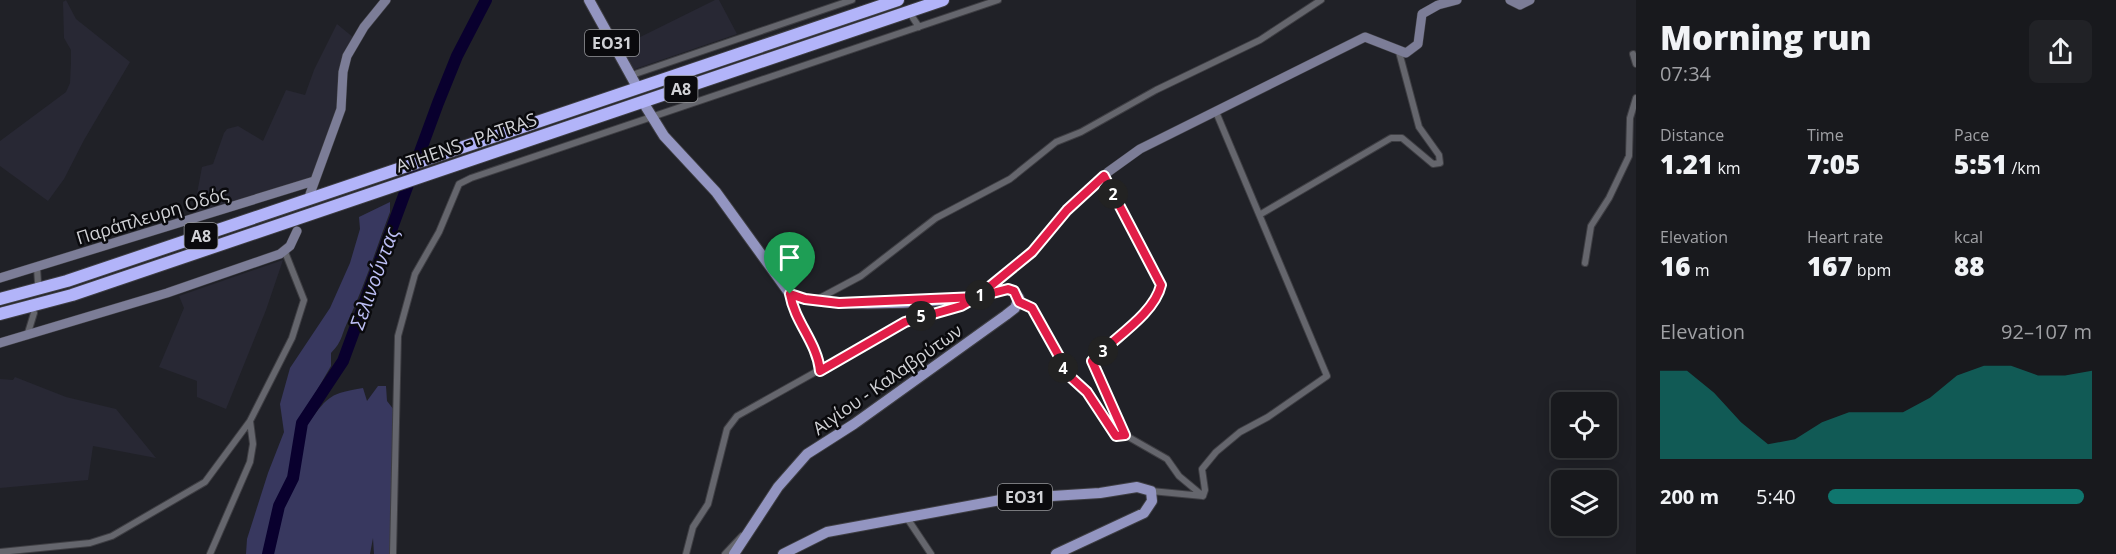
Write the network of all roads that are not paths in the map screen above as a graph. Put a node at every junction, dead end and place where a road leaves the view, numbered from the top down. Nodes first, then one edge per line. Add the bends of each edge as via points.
1 (386, 0) edge
2 (589, 0) edge
3 (852, 0) edge
4 (898, 0) edge
5 (943, 0) edge
6 (998, 0) edge
7 (1321, 0) edge
8 (1457, 0) edge
9 (1510, 0) edge
10 (1530, 0) edge
11 (913, 18) dead end
12 (919, 27) junction
13 (1400, 52) junction
14 (1633, 54) dead end
15 (1636, 64) edge
16 (632, 80) joint
17 (1636, 98) edge
18 (649, 111) junction
19 (1216, 112) junction
20 (1104, 176) junction
21 (314, 181) junction
22 (310, 194) dead end
23 (1261, 214) junction
24 (297, 231) dead end
25 (285, 252) junction
26 (1585, 263) dead end
27 (37, 268) junction
28 (0, 279) edge
29 (39, 283) dead end
30 (790, 294) junction
31 (977, 297) junction
32 (0, 299) edge
33 (815, 300) junction
34 (1019, 302) junction
35 (34, 313) dead end
36 (0, 314) edge
37 (26, 337) junction
38 (0, 343) edge
39 (820, 371) junction
40 (250, 421) junction
41 (1125, 435) junction
42 (1150, 491) junction
43 (1203, 496) junction
44 (907, 518) junction
45 (750, 530) junction
46 (0, 552) edge
47 (210, 554) edge
48 (393, 554) edge
49 (686, 554) edge
50 (725, 554) edge
51 (734, 554) edge
52 (783, 554) edge
53 (931, 554) edge
54 (1056, 554) edge

1 - 21 street via 347,56 341,109
2 - 16 main road, ΕΟ31
3 - 16 street
4 - 32 highway, ATHENS - PATRAS / Α8 via 67,281
5 - 36 highway, ATHENS - PATRAS / Α8 via 72,294
6 - 12 street
7 - 33 street via 1260,40 1056,142 1010,179 936,218 861,276
8 - 13 street via 1428,9 1420,21 1418,44 1406,53
9 - 10 street via 1520,5
11 - 12 street
12 - 18 street
13 - 19 street via 1365,37
13 - 23 street via 1419,126 1440,163 1433,164 1402,138 1391,138
14 - 15 street
17 - 26 street via 1630,118 1629,156 1591,226
18 - 30 main road via 664,136 716,192
18 - 48 street via 459,184 439,232 415,274 398,336
19 - 20 street via 1145,146
19 - 23 street
20 - 31 street via 1067,210 1032,252
20 - 41 street via 1161,285 1129,329 1092,361
21 - 22 street
21 - 27 street, Παράπλευρη Οδός
23 - 43 street via 1327,376 1216,452 1202,469
24 - 25 street
25 - 37 street
25 - 40 street via 304,300 292,338
27 - 28 street, Παράπλευρη Οδός
27 - 29 street
30 - 33 main road, Αιγίου - Καλαβρύτων
30 - 39 street via 800,324 816,351
31 - 33 main road, Αιγίου - Καλαβρύτων
31 - 34 main road, Αιγίου - Καλαβρύτων via 1008,289 1014,291
31 - 39 street via 961,306 905,322
34 - 41 street via 1032,308 1065,372 1087,392 1113,435
34 - 45 main road, Αιγίου - Καλαβρύτων via 807,454 789,471
35 - 37 street
37 - 38 street
39 - 49 street via 755,405 730,423 708,504 693,527
40 - 46 street via 206,482 112,536 90,543
40 - 47 street via 250,462
41 - 43 street via 1167,459 1179,476
42 - 43 street
42 - 44 main road, ΕΟ31 via 1137,487 1006,499
42 - 54 main road via 1152,501 1144,513
44 - 52 main road, ΕΟ31 via 827,532
44 - 53 street
45 - 50 street
45 - 51 main road, Αιγίου - Καλαβρύτων

